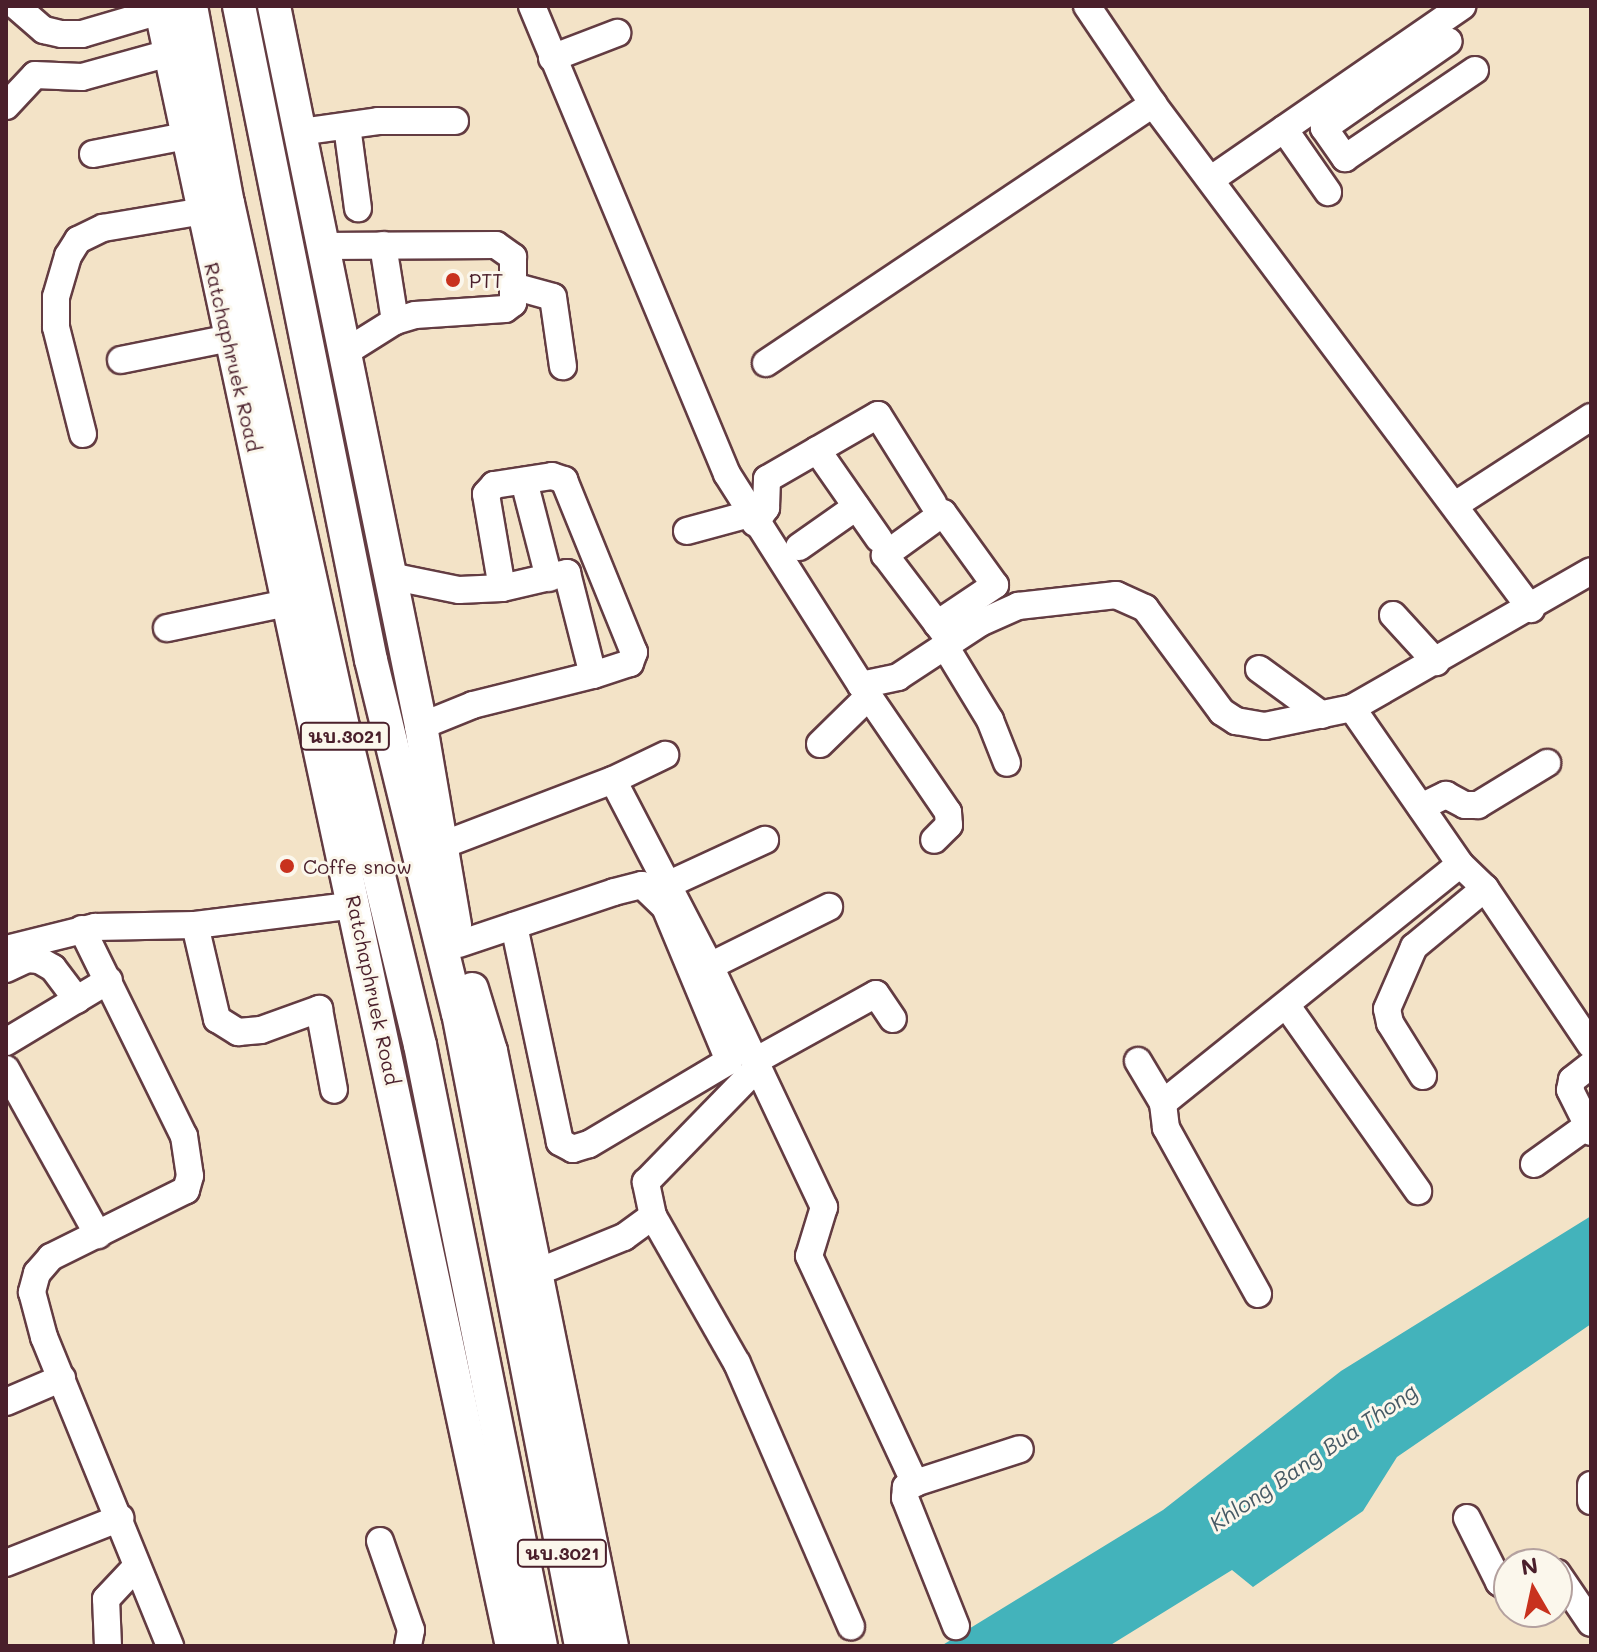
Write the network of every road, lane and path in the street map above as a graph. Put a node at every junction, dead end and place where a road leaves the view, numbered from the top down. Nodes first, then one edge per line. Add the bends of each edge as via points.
1 (16, 6) edge
2 (239, 6) edge
3 (274, 6) edge
4 (532, 6) edge
5 (1087, 6) edge
6 (1461, 7) edge
7 (170, 8) edge
8 (617, 33) dead end
9 (1449, 41) dead end
10 (169, 53) junction
11 (282, 58) junction
12 (552, 58) junction
13 (1475, 70) dead end
14 (1358, 91) junction
15 (1153, 104) junction
16 (6, 106) edge
17 (455, 121) dead end
18 (347, 126) junction
19 (1284, 129) junction
20 (300, 132) junction
21 (186, 136) junction
22 (93, 154) dead end
23 (1213, 178) junction
24 (1328, 192) dead end
25 (215, 207) junction
26 (358, 208) dead end
27 (383, 245) junction
28 (321, 246) junction
29 (288, 259) junction
30 (513, 286) junction
31 (395, 321) junction
32 (233, 352) junction
33 (344, 353) junction
34 (121, 360) dead end
35 (766, 363) dead end
36 (563, 366) dead end
37 (1591, 417) edge
38 (83, 434) dead end
39 (817, 450) junction
40 (524, 481) junction
41 (933, 503) dead end
42 (1455, 505) junction
43 (856, 507) junction
44 (752, 518) junction
45 (687, 531) dead end
46 (879, 539) dead end
47 (799, 547) dead end
48 (600, 568) junction
49 (1591, 571) edge
50 (558, 575) junction
51 (390, 576) junction
52 (502, 588) junction
53 (287, 603) junction
54 (1531, 609) junction
55 (1393, 615) dead end
56 (167, 628) dead end
57 (944, 638) junction
58 (1436, 662) junction
59 (1259, 669) dead end
60 (593, 675) junction
61 (865, 691) junction
62 (1352, 708) junction
63 (1322, 715) junction
64 (421, 726) junction
65 (820, 744) dead end
66 (320, 748) junction
67 (665, 755) dead end
68 (1007, 763) dead end
69 (1547, 763) dead end
70 (613, 780) junction
71 (1421, 807) junction
72 (765, 840) dead end
73 (934, 840) dead end
74 (440, 846) junction
75 (1460, 864) junction
76 (667, 885) junction
77 (1485, 888) junction
78 (339, 907) junction
79 (829, 907) dead end
80 (195, 925) junction
81 (514, 926) junction
82 (82, 929) junction
83 (6, 949) edge
84 (461, 952) junction
85 (710, 966) junction
86 (6, 969) edge
87 (109, 980) junction
88 (77, 1000) junction
89 (1287, 1006) junction
90 (893, 1019) dead end
91 (1587, 1032) edge
92 (6, 1042) edge
93 (1138, 1061) dead end
94 (756, 1064) junction
95 (1591, 1065) edge
96 (6, 1069) edge
97 (1423, 1076) dead end
98 (334, 1090) dead end
99 (1163, 1103) junction
100 (1589, 1129) edge
101 (1534, 1164) dead end
102 (1418, 1191) dead end
103 (653, 1216) junction
104 (98, 1235) junction
105 (550, 1267) junction
106 (1258, 1294) dead end
107 (62, 1378) junction
108 (6, 1402) edge
109 (1020, 1449) dead end
110 (557, 1457) junction
111 (489, 1467) junction
112 (915, 1483) junction
113 (1591, 1485) edge
114 (1591, 1501) edge
115 (120, 1518) junction
116 (1467, 1518) dead end
117 (380, 1541) dead end
118 (6, 1563) edge
119 (137, 1566) junction
120 (1493, 1570) edge
121 (1573, 1597) edge
122 (1591, 1623) edge
123 (851, 1626) dead end
124 (956, 1626) dead end
125 (108, 1646) edge
126 (170, 1646) edge
127 (408, 1646) edge
128 (495, 1646) edge
129 (512, 1646) edge
130 (541, 1646) edge
131 (581, 1646) edge
132 (612, 1646) edge
133 (634, 1646) edge

1 - 7 street via 44,30 62,34 82,34
2 - 29 main road, นบ.3021
3 - 11 main road, นบ.3021
4 - 12 street
5 - 15 street
6 - 14 street
7 - 10 main road, Ratchaphruek Road / นบ.3021
7 - 25 main road, Ratchaphruek Road / นบ.3021
8 - 12 street
9 - 14 street
10 - 16 street via 82,77 35,75
10 - 21 main road, Ratchaphruek Road / นบ.3021
11 - 20 main road, นบ.3021
11 - 29 main road
12 - 44 street via 670,347
13 - 14 street via 1345,158 1324,128
14 - 19 street
15 - 23 street
15 - 35 street
17 - 18 street
18 - 20 street
18 - 26 street
19 - 23 street
19 - 24 street
20 - 28 main road, นบ.3021
21 - 22 street
21 - 25 main road, Ratchaphruek Road / นบ.3021
23 - 42 street
25 - 32 main road, Ratchaphruek Road
25 - 38 street via 89,232 68,256 56,297 56,327
25 - 111 main road, Ratchaphruek Road / นบ.3021 via 420,1045
27 - 28 street
27 - 30 street via 496,245 513,257
27 - 31 street
28 - 33 main road, นบ.3021
29 - 110 main road, นบ.3021 via 371,660 458,1013
30 - 31 street via 513,303 505,309
30 - 36 street via 553,297
31 - 33 street
32 - 34 street
32 - 53 main road, Ratchaphruek Road / นบ.3021
33 - 51 main road, นบ.3021
37 - 42 street
39 - 41 street via 878,415
39 - 43 street
39 - 44 street via 767,479 766,508
40 - 48 street via 564,480
40 - 50 street
40 - 52 street via 494,485 486,494
42 - 54 street
43 - 46 street
43 - 47 street
44 - 45 street
44 - 61 street
48 - 50 street
48 - 60 street via 634,652 630,663
49 - 54 street
50 - 52 street
50 - 60 street
51 - 52 street via 459,590
51 - 64 main road, นบ.3021
53 - 56 street
53 - 66 main road, Ratchaphruek Road / นบ.3021
54 - 58 street
55 - 58 street
57 - 61 street via 898,677
57 - 63 street via 1018,606 1116,595 1145,608 1222,712 1236,721 1265,726
57 - 68 street via 990,720
58 - 62 street
59 - 63 street
60 - 64 street via 473,705
61 - 65 street
61 - 73 street via 948,812 949,825
62 - 63 street
62 - 71 street
64 - 74 main road, นบ.3021
66 - 78 main road via 322,827
66 - 111 main road, Ratchaphruek Road / นบ.3021
67 - 70 street
69 - 71 street via 1478,805 1446,795
70 - 74 street
70 - 76 street
71 - 75 street
72 - 76 street
74 - 84 main road, นบ.3021
75 - 77 street
75 - 89 street
76 - 85 street
77 - 91 street
77 - 97 street via 1414,947 1387,1009
78 - 80 street
78 - 128 main road
79 - 85 street
80 - 82 street
80 - 98 street via 217,1019 238,1032 261,1030 319,1009
81 - 81 street via 642,885 665,907 729,1061 589,1144 573,1149 560,1142
81 - 84 street
82 - 83 street
82 - 87 street
84 - 105 main road via 505,1049
84 - 110 main road, นบ.3021 via 491,1051
85 - 94 street
86 - 88 street via 27,959 39,960 53,968
87 - 88 street
87 - 104 street via 184,1136 190,1176 186,1190
88 - 92 street
89 - 99 street
89 - 102 street
90 - 94 street via 876,994
93 - 99 street
94 - 103 street via 646,1182
94 - 112 street via 824,1207 809,1256
95 - 100 street via 1572,1080 1570,1090
96 - 104 street
99 - 106 street via 1166,1128
100 - 101 street
103 - 105 street via 624,1237
103 - 123 street via 737,1363
104 - 107 street via 51,1257 37,1273 32,1292
105 - 133 main road
107 - 108 street
107 - 115 street
109 - 112 street
110 - 131 main road, นบ.3021
110 - 132 main road, นบ.3021
111 - 129 main road, Ratchaphruek Road / นบ.3021
111 - 130 main road, Ratchaphruek Road / นบ.3021
112 - 124 street via 906,1487 905,1498
113 - 114 street
115 - 118 street
115 - 119 street
116 - 120 street
117 - 127 street via 411,1630
119 - 125 street via 106,1599
119 - 126 street
121 - 122 street

